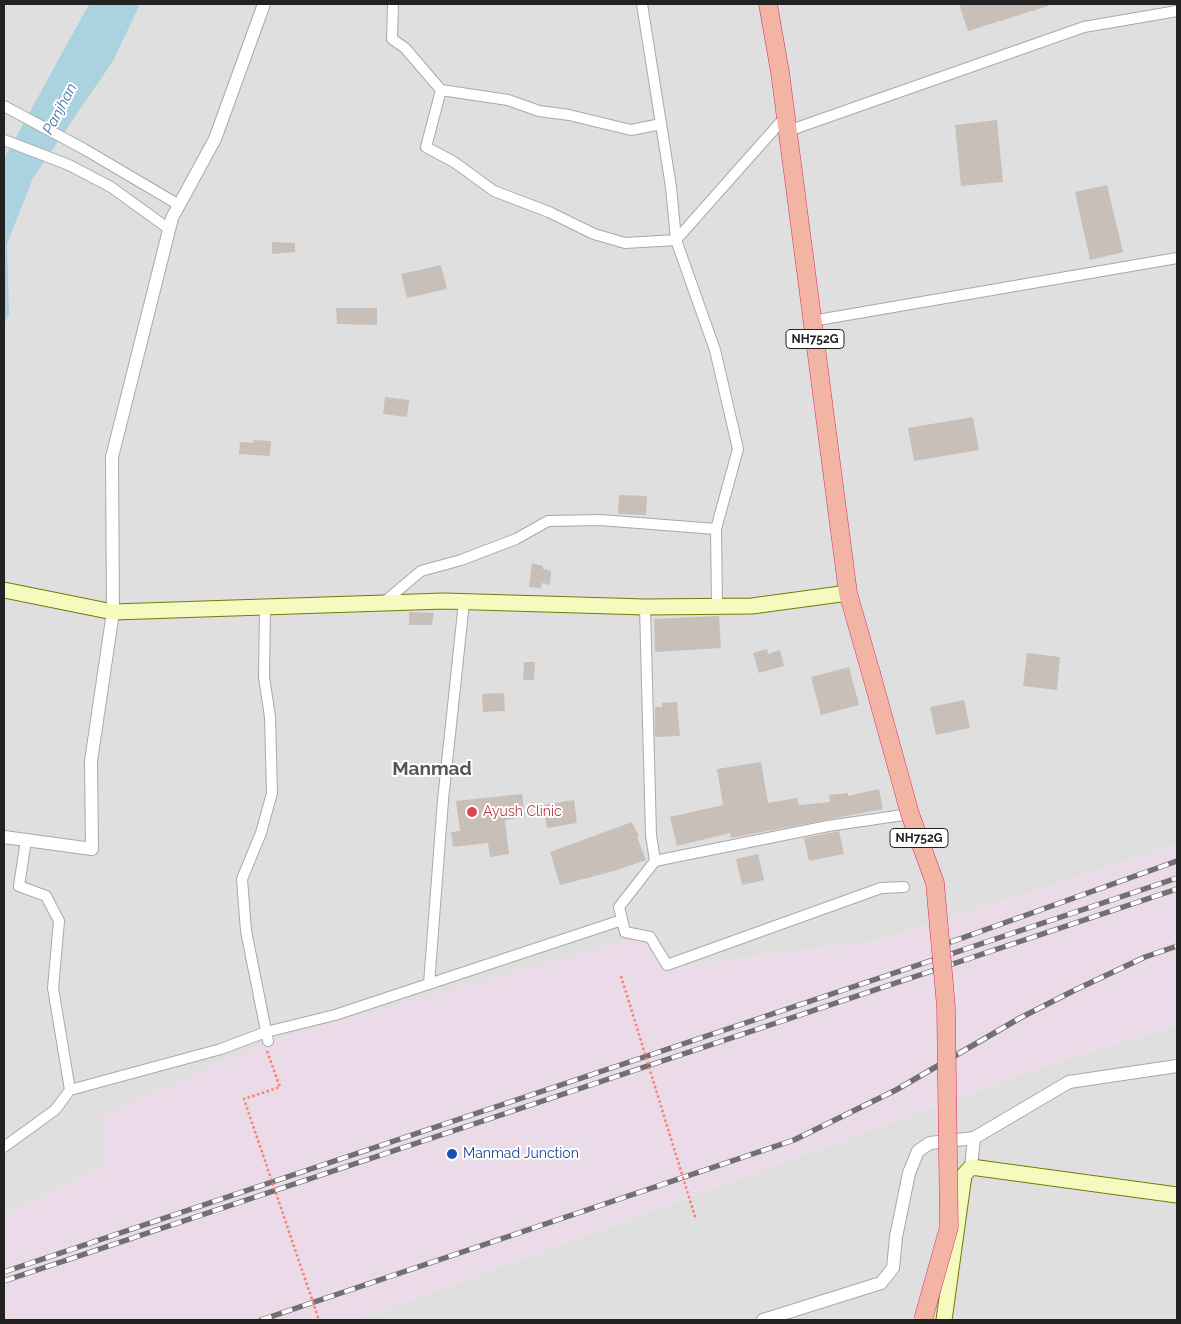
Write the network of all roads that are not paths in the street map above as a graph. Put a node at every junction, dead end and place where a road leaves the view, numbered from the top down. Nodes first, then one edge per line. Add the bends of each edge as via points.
1 (264, 4) edge
2 (393, 4) edge
3 (642, 4) edge
4 (768, 4) edge
5 (1177, 10) edge
6 (441, 90) junction
7 (4, 106) edge
8 (661, 124) junction
9 (787, 124) junction
10 (6, 141) edge
11 (179, 205) junction
12 (169, 229) junction
13 (676, 240) junction
14 (1177, 258) edge
15 (812, 321) junction
16 (716, 529) junction
17 (4, 590) edge
18 (848, 592) junction
19 (464, 602) junction
20 (382, 603) junction
21 (645, 606) junction
22 (717, 606) junction
23 (265, 607) junction
24 (113, 612) junction
25 (910, 814) junction
26 (4, 837) edge
27 (26, 840) junction
28 (655, 861) junction
29 (904, 887) dead end
30 (622, 920) junction
31 (429, 984) junction
32 (267, 1041) junction
33 (1177, 1066) edge
34 (70, 1090) junction
35 (974, 1138) junction
36 (4, 1147) edge
37 (971, 1167) junction
38 (1177, 1195) edge
39 (763, 1320) edge
40 (923, 1320) edge
41 (944, 1320) edge

1 - 11 street via 215,139
2 - 6 street via 392,39 405,48
3 - 8 street
4 - 9 highway, NH752G
5 - 9 street via 1084,27
6 - 8 street via 508,100 539,111 631,130
6 - 13 street via 426,148 454,162 494,191 594,234 625,243
7 - 11 street
8 - 13 street
9 - 13 street
9 - 15 highway, NH752G
10 - 12 street via 69,165 111,187
11 - 12 street
12 - 24 street via 112,456
13 - 16 street via 715,350 738,449
14 - 15 street
15 - 18 highway, NH752G
16 - 20 street via 600,520 548,521 516,539 421,571
16 - 22 street
17 - 24 main road
18 - 22 main road via 752,606
18 - 25 highway, NH752G, bridge
19 - 20 main road
19 - 21 main road
19 - 31 street via 443,800
20 - 23 main road
21 - 22 main road
21 - 28 street via 650,835
23 - 24 main road
23 - 32 street via 264,677 270,717 272,793 261,833 242,879 246,930
24 - 27 street via 91,761 92,849
25 - 28 street via 828,826
25 - 40 highway, NH752G, bridge via 935,882 946,1007 949,1227
26 - 27 street
27 - 34 street via 19,886 46,896 59,921 53,988
28 - 30 street via 619,907
29 - 30 street via 881,888 667,965 650,937 625,932
30 - 31 street
31 - 32 street
32 - 34 street via 221,1049
33 - 35 street via 1069,1082
34 - 36 street via 55,1110
35 - 37 street
35 - 39 street via 930,1143 918,1151 909,1173 893,1268 881,1284
37 - 38 main road
37 - 41 main road via 964,1175

